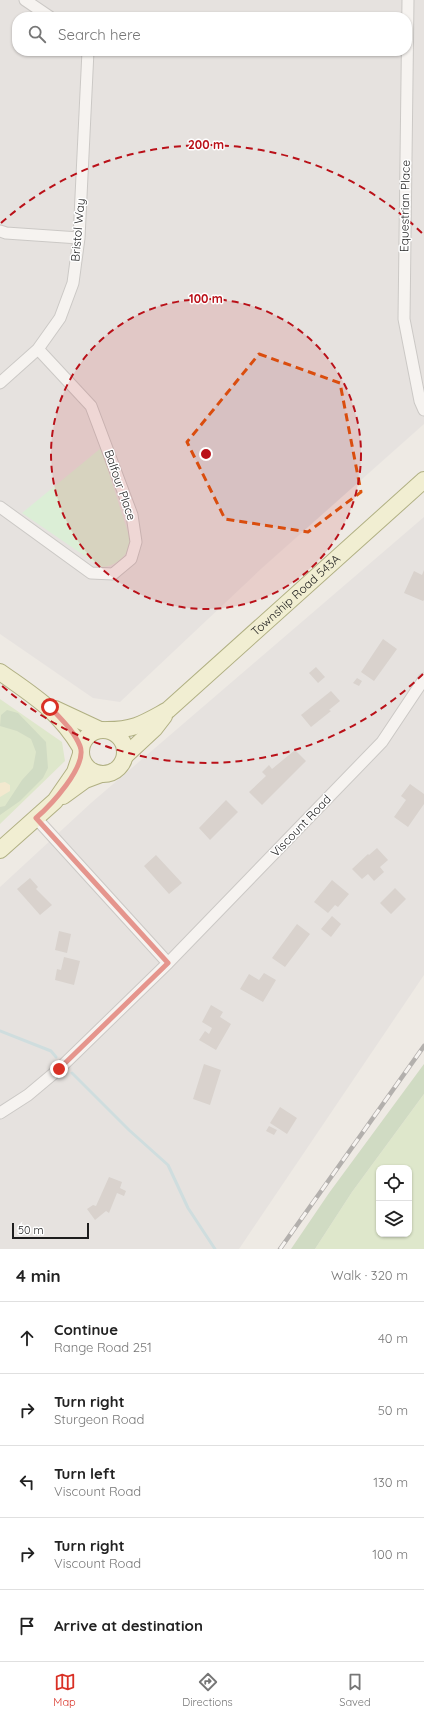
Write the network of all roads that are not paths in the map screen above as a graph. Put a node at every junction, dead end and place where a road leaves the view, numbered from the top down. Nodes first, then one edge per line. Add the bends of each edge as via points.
1 (25, 0) edge
2 (408, 0) edge
3 (43, 12) edge
4 (408, 12) edge
5 (88, 56) edge
6 (407, 56) edge
7 (0, 231) edge
8 (79, 238) junction
9 (38, 349) junction
10 (0, 383) edge
11 (424, 410) edge
12 (424, 480) edge
13 (0, 507) edge
14 (0, 672) edge
15 (424, 679) edge
16 (50, 707) junction
17 (168, 710) junction
18 (103, 730) junction
19 (81, 751) junction
20 (125, 756) junction
21 (101, 774) junction
22 (54, 801) junction
23 (36, 818) junction
24 (0, 850) edge
25 (168, 963) junction
26 (0, 1113) edge

1 - 3 street
2 - 4 street, Equestrian Place
5 - 8 street, Bristol Way
6 - 11 street, Equestrian Place via 404,319
7 - 8 street
8 - 9 street, Bristol Way via 73,283 60,318
9 - 10 street, Bristol Way
9 - 13 street, Balfour Place via 92,406 132,515 136,542 131,559 112,574 91,573
12 - 17 main road, Township Road 543A
14 - 16 main road
15 - 25 street, Viscount Road via 382,742
16 - 18 main road
16 - 19 main road via 70,729
17 - 18 main road, Township Road 543A via 127,730
17 - 20 main road, Township Road 543A via 154,729
18 - 19 main road via 88,736
18 - 20 main road via 119,737 125,749
19 - 21 main road via 87,768
19 - 22 main road via 75,772
20 - 21 main road via 114,771
21 - 22 main road via 85,780 72,792
22 - 23 main road
23 - 24 main road
23 - 25 street
25 - 26 street, Viscount Road via 59,1069 28,1095

